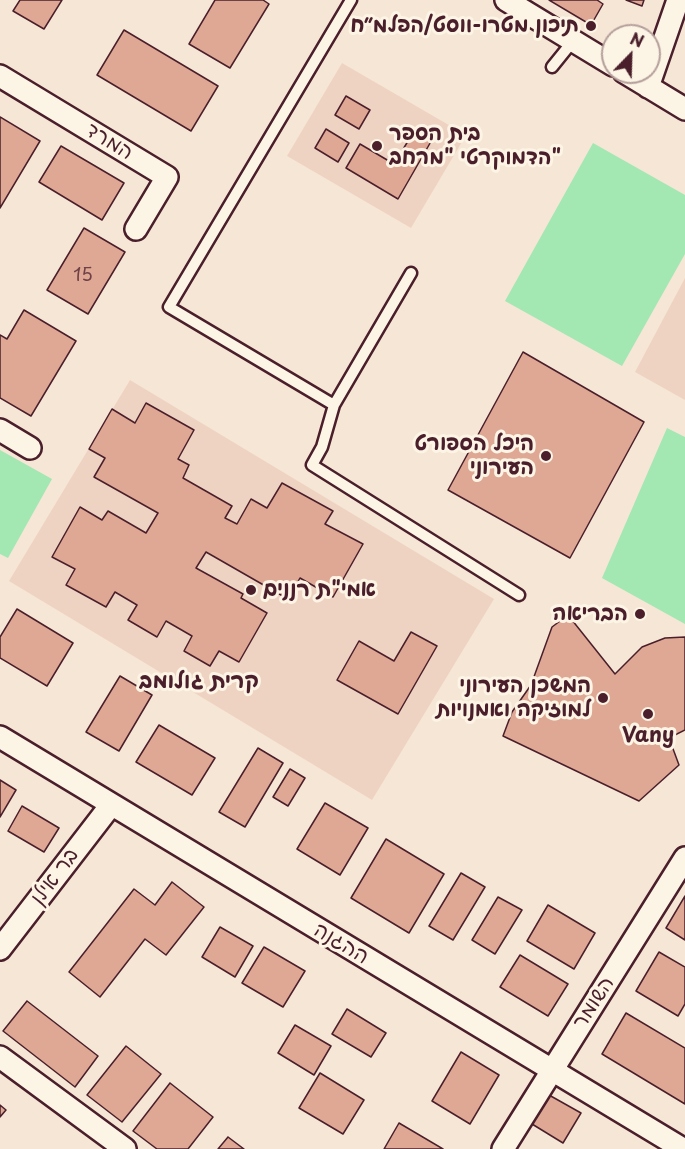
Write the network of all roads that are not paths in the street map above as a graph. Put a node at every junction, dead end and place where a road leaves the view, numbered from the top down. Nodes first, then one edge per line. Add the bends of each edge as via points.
1 (351, 0) edge
2 (506, 0) edge
3 (678, 0) edge
4 (573, 41) junction
5 (601, 58) edge
6 (552, 68) dead end
7 (0, 76) edge
8 (643, 84) edge
9 (648, 87) junction
10 (685, 109) edge
11 (136, 229) dead end
12 (411, 273) dead end
13 (334, 405) junction
14 (0, 430) edge
15 (30, 448) dead end
16 (519, 595) dead end
17 (0, 737) edge
18 (111, 805) junction
19 (685, 858) edge
20 (0, 949) edge
21 (0, 1056) edge
22 (551, 1071) junction
23 (125, 1149) edge
24 (503, 1149) edge
25 (683, 1149) edge

1 - 13 lane via 169,307
2 - 4 street
3 - 9 street
4 - 5 street
4 - 6 lane
7 - 11 street, המרד via 167,177
8 - 9 street
9 - 10 street
12 - 13 lane
13 - 16 lane via 322,447 312,465
14 - 15 street
17 - 18 street, ההגנה
18 - 20 street, בר אילן
18 - 22 street, ההגנה
19 - 22 street, השומר
21 - 23 street
22 - 24 street, השומר
22 - 25 street, ההגנה

